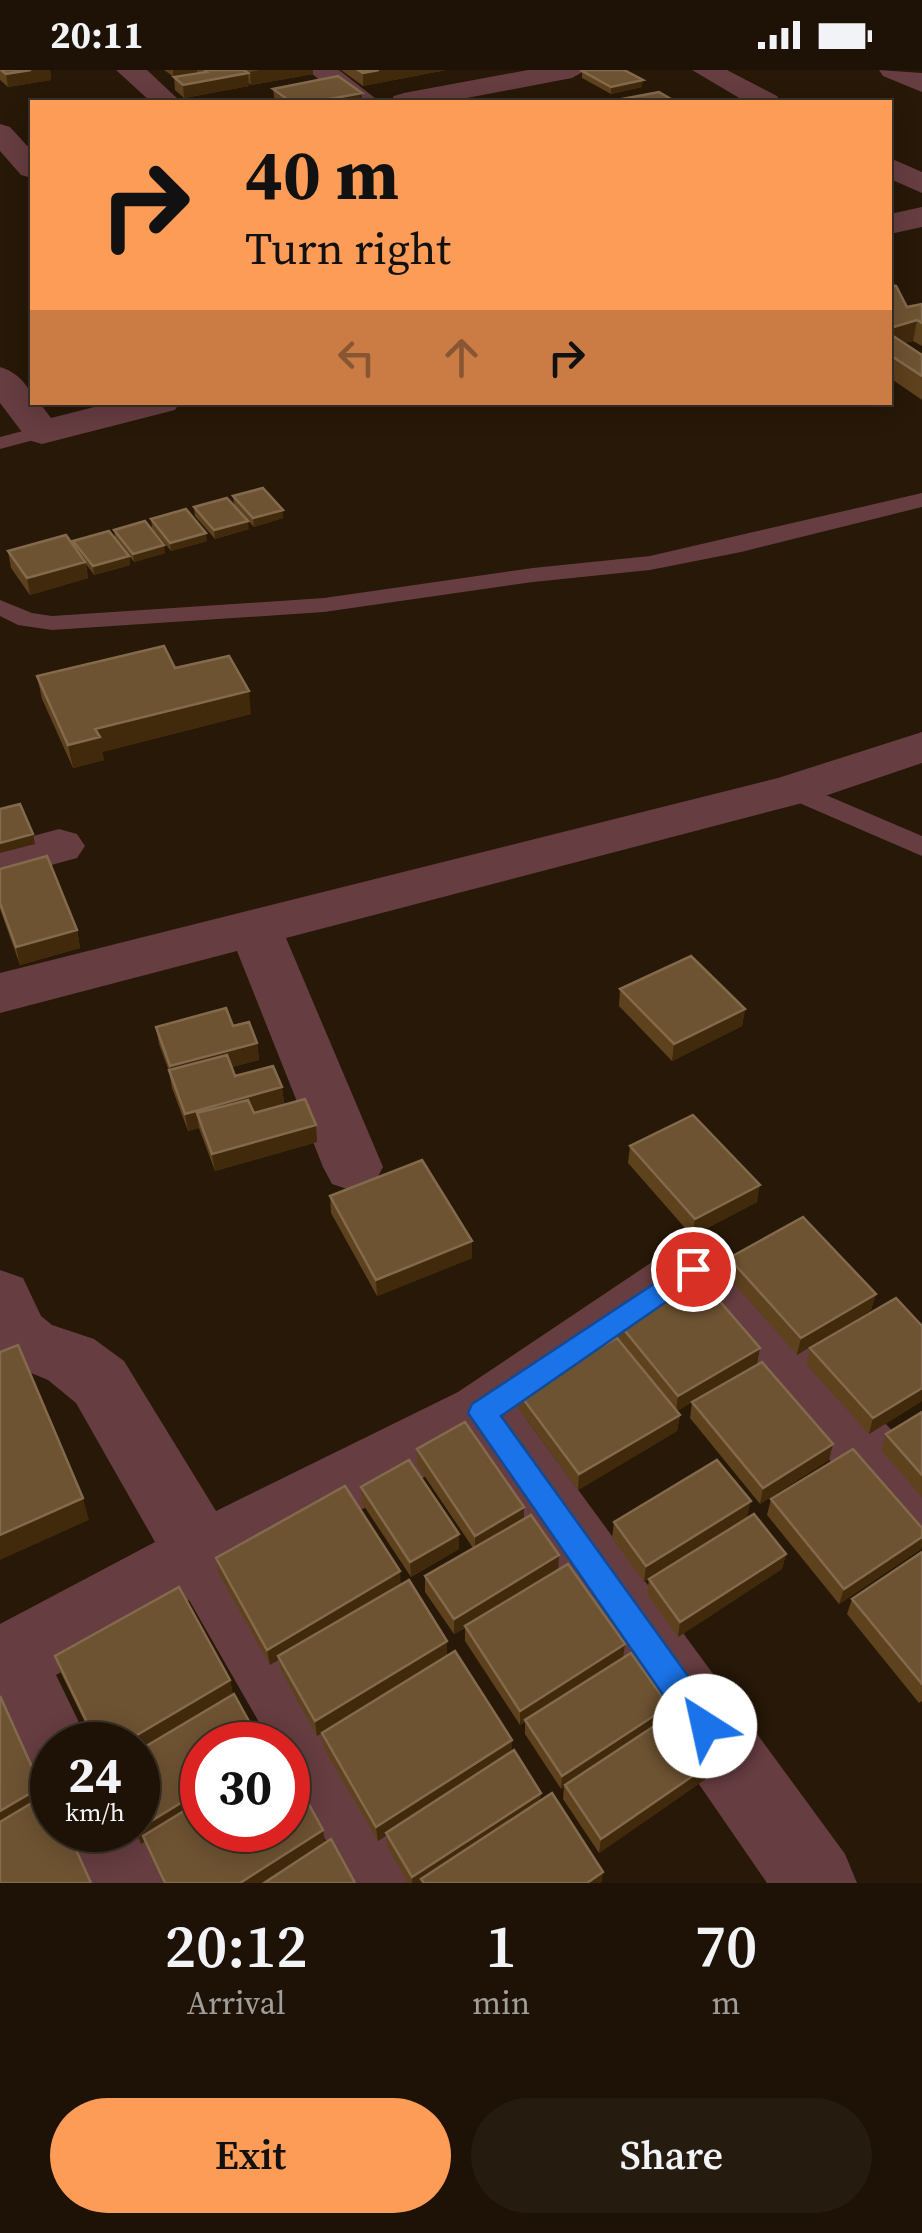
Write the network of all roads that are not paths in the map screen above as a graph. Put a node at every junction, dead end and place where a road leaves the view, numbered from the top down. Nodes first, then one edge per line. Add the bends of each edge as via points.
1 (130, 70) edge
2 (322, 70) edge
3 (572, 70) edge
4 (706, 70) edge
5 (893, 70) edge
6 (518, 74) edge
7 (922, 84) edge
8 (166, 100) edge
9 (363, 100) edge
10 (412, 100) edge
11 (559, 100) edge
12 (763, 100) edge
13 (0, 132) edge
14 (892, 168) edge
15 (30, 170) edge
16 (30, 173) edge
17 (0, 181) edge
18 (922, 184) edge
19 (922, 217) edge
20 (892, 224) edge
21 (0, 378) edge
22 (150, 405) edge
23 (42, 432) junction
24 (0, 443) edge
25 (922, 500) edge
26 (0, 607) edge
27 (922, 748) edge
28 (793, 790) junction
29 (59, 846) dead end
30 (922, 847) edge
31 (0, 862) edge
32 (254, 926) junction
33 (0, 992) edge
34 (353, 1167) dead end
35 (0, 1297) edge
36 (482, 1413) junction
37 (922, 1510) edge
38 (199, 1556) junction
39 (4, 1663) edge
40 (38, 1722) edge
41 (108, 1852) edge
42 (124, 1883) edge
43 (396, 1883) edge
44 (816, 1883) edge

1 - 8 street
2 - 9 street
3 - 6 street
4 - 12 street
5 - 7 street
6 - 10 street
6 - 11 street
13 - 15 street
14 - 18 street
16 - 17 street
19 - 20 street
21 - 23 street
22 - 23 street
23 - 24 lane
25 - 26 lane via 650,564 324,605 52,624
27 - 28 street
28 - 30 lane
28 - 32 street
29 - 31 street
32 - 33 street
32 - 34 street
35 - 38 street via 17,1338 86,1365 100,1382
36 - 37 street via 693,1269
36 - 38 street
36 - 44 street
38 - 39 street
38 - 43 street
39 - 40 street
41 - 42 street

